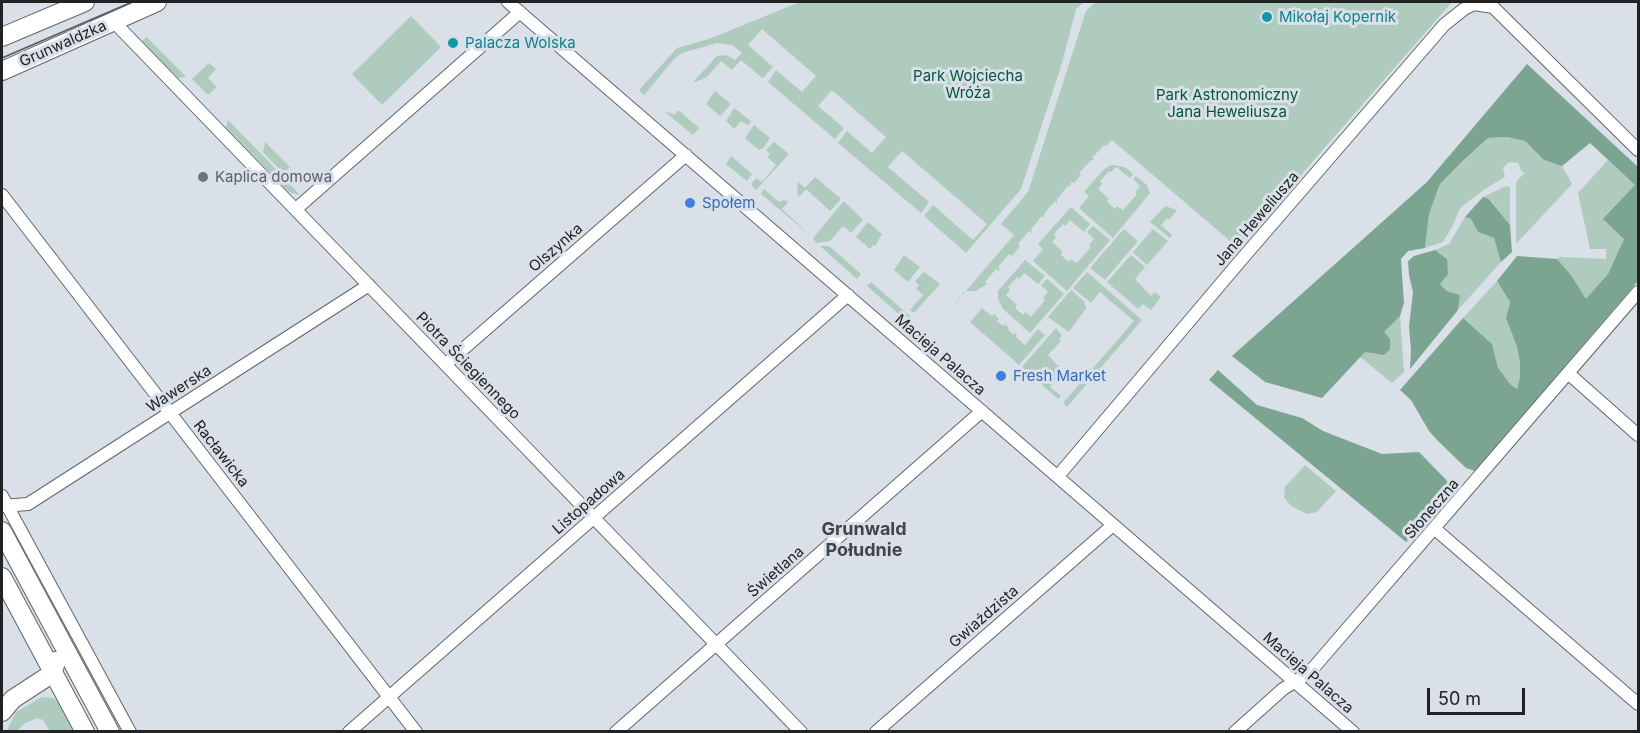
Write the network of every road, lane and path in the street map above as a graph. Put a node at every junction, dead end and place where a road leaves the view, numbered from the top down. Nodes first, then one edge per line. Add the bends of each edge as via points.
1 (85, 2) edge
2 (157, 2) edge
3 (508, 2) edge
4 (520, 12) junction
5 (113, 21) junction
6 (2, 37) edge
7 (2, 71) edge
8 (1638, 150) edge
9 (686, 155) junction
10 (2, 195) edge
11 (296, 209) junction
12 (369, 285) junction
13 (1638, 292) edge
14 (848, 295) junction
15 (446, 364) junction
16 (1569, 374) junction
17 (982, 411) junction
18 (170, 412) junction
19 (1638, 435) edge
20 (1058, 476) junction
21 (4, 503) edge
22 (594, 518) junction
23 (1113, 525) junction
24 (1436, 529) junction
25 (2, 531) edge
26 (2, 577) edge
27 (55, 629) junction
28 (716, 645) junction
29 (53, 673) junction
30 (1295, 681) junction
31 (90, 695) junction
32 (389, 696) junction
33 (1638, 704) edge
34 (2, 712) edge
35 (85, 732) edge
36 (110, 732) edge
37 (130, 732) edge
38 (349, 732) edge
39 (416, 732) edge
40 (616, 732) edge
41 (801, 732) edge
42 (876, 732) edge
43 (1235, 732) edge
44 (1353, 732) edge

1 - 6 street, Grunwaldzka
2 - 5 street, Grunwaldzka
3 - 4 street, Macieja Palacza
4 - 9 street, Macieja Palacza
4 - 11 street
5 - 7 street, Grunwaldzka
5 - 11 street, Piotra Ściegiennego
8 - 20 street, Jana Heweliusza via 1493,7 1474,4 1464,9 1444,25
9 - 14 street, Macieja Palacza
9 - 15 street, Olszynka
10 - 18 street, Racławicka
11 - 12 street, Piotra Ściegiennego
12 - 15 street, Piotra Ściegiennego
12 - 18 street, Wawerska
13 - 16 street, Słoneczna
14 - 17 street, Macieja Palacza
14 - 22 street, Listopadowa
15 - 22 street, Piotra Ściegiennego
16 - 19 street
16 - 24 street, Słoneczna
17 - 20 street, Macieja Palacza
17 - 28 street, Świetlana
18 - 21 street, Wawerska via 28,504
18 - 32 street, Racławicka
20 - 23 street, Macieja Palacza
21 - 37 street
22 - 28 street, Piotra Ściegiennego
22 - 32 street, Listopadowa
23 - 30 street, Macieja Palacza
23 - 42 street, Gwiaździsta
24 - 30 street, Słoneczna via 1309,673
24 - 33 street
25 - 27 street
26 - 29 street
27 - 29 street via 57,654
27 - 31 street
28 - 40 street, Świetlana
28 - 41 street, Piotra Ściegiennego
29 - 31 street
29 - 34 street via 13,699
29 - 35 street
30 - 43 street, Słoneczna
30 - 44 street, Macieja Palacza
31 - 36 street
32 - 38 street, Listopadowa
32 - 39 street, Racławicka

